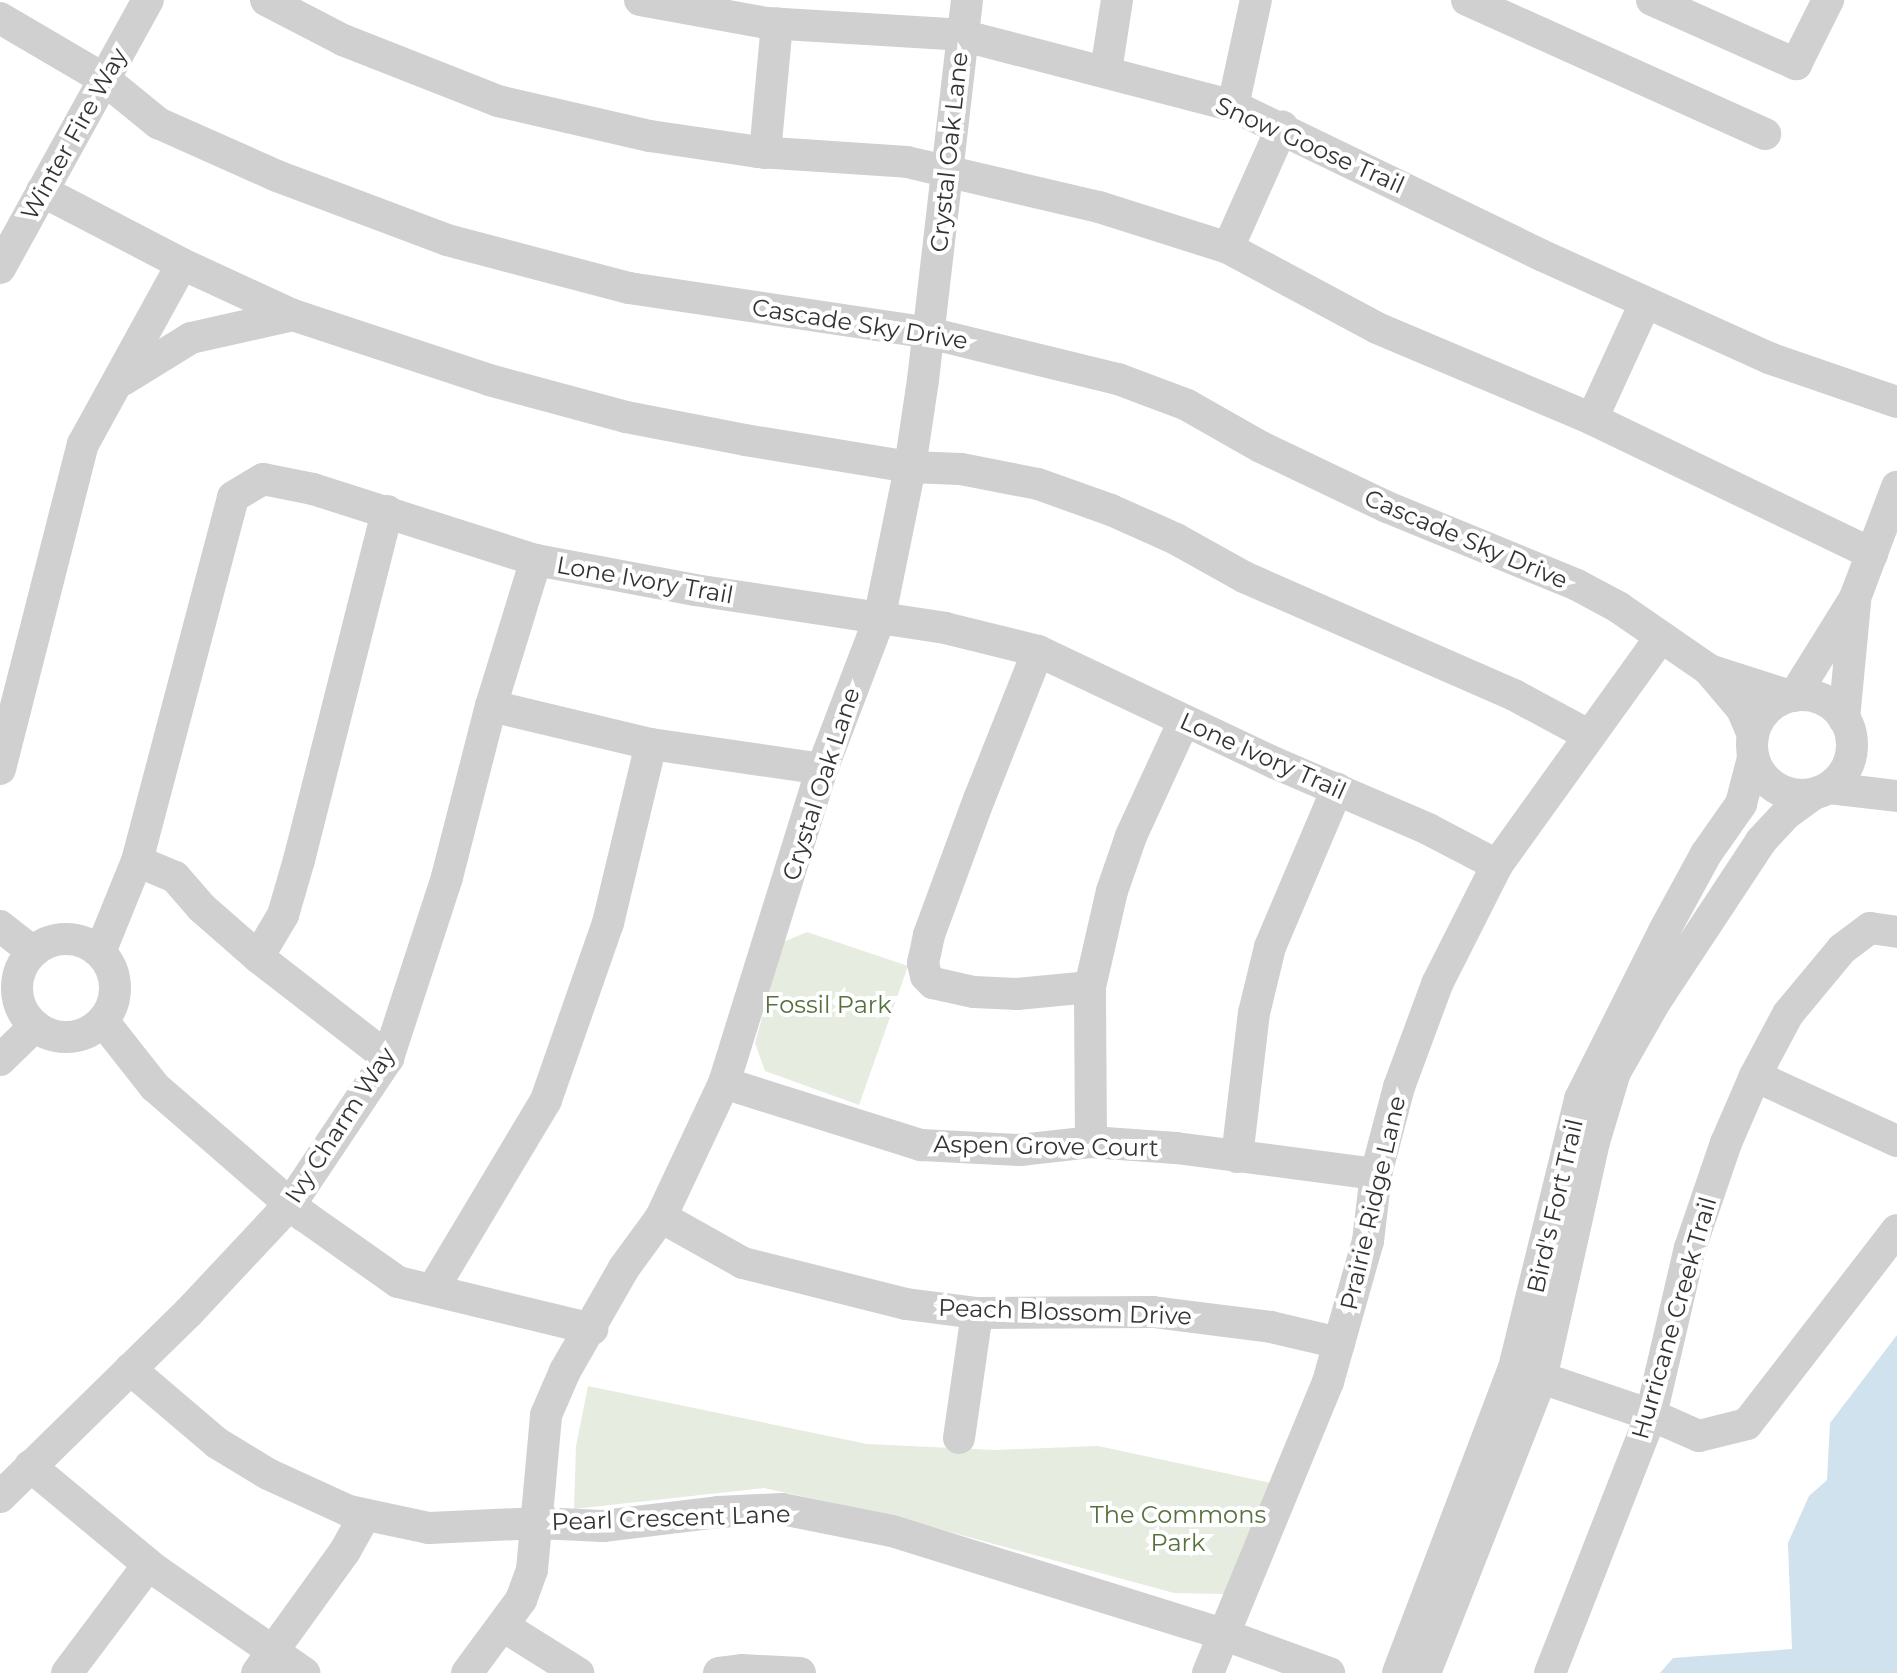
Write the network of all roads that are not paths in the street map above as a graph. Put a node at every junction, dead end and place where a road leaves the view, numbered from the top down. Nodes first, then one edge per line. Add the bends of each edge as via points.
1 (148, 0) edge
2 (266, 0) edge
3 (640, 0) edge
4 (967, 0) edge
5 (1117, 0) edge
6 (1256, 0) edge
7 (1467, 0) edge
8 (1652, 0) edge
9 (1825, 7) edge
10 (0, 18) edge
11 (777, 24) junction
12 (961, 35) junction
13 (1106, 71) junction
14 (104, 79) junction
15 (1233, 106) junction
16 (1282, 127) junction
17 (1765, 134) dead end
18 (765, 153) junction
19 (949, 171) junction
20 (42, 191) junction
21 (1228, 248) junction
22 (182, 264) junction
23 (0, 268) edge
24 (1645, 303) junction
25 (293, 315) junction
26 (929, 333) junction
27 (117, 384) junction
28 (1897, 402) edge
29 (1592, 419) junction
30 (910, 467) junction
31 (1897, 487) edge
32 (387, 511) junction
33 (1872, 554) junction
34 (536, 560) junction
35 (1855, 598) junction
36 (879, 620) junction
37 (1661, 637) junction
38 (1038, 651) junction
39 (1708, 669) junction
40 (1792, 696) junction
41 (491, 706) junction
42 (1844, 719) junction
43 (1184, 721) junction
44 (1590, 736) junction
45 (651, 744) junction
46 (1753, 746) junction
47 (1851, 756) junction
48 (0, 769) edge
49 (822, 769) junction
50 (1337, 789) junction
51 (1822, 791) junction
52 (1897, 794) edge
53 (137, 861) junction
54 (1497, 865) junction
55 (0, 926) edge
56 (1897, 932) edge
57 (33, 952) junction
58 (100, 952) junction
59 (258, 957) junction
60 (1090, 987) junction
61 (103, 1021) junction
62 (35, 1026) junction
63 (388, 1058) junction
64 (0, 1060) edge
65 (1605, 1068) junction
66 (1755, 1076) junction
67 (724, 1083) junction
68 (1897, 1141) edge
69 (1091, 1142) junction
70 (1237, 1157) junction
71 (1376, 1174) junction
72 (291, 1203) junction
73 (661, 1217) junction
74 (1897, 1230) edge
75 (433, 1289) junction
76 (977, 1313) junction
77 (592, 1329) junction
78 (1339, 1343) junction
79 (130, 1369) junction
80 (1528, 1374) junction
81 (1651, 1415) junction
82 (959, 1438) dead end
83 (30, 1466) junction
84 (0, 1497) edge
85 (365, 1515) junction
86 (538, 1523) junction
87 (148, 1565) junction
88 (503, 1626) junction
89 (1225, 1635) junction
90 (266, 1662) edge
91 (67, 1673) edge
92 (304, 1673) edge
93 (467, 1673) edge
94 (578, 1673) edge
95 (719, 1673) edge
96 (800, 1673) edge
97 (1208, 1673) edge
98 (1329, 1673) edge
99 (1398, 1673) edge
100 (1425, 1673) edge
101 (1550, 1673) edge

1 - 14 street, Winter Fire Way
2 - 18 street via 343,40 498,101 650,136
3 - 11 street, Snow Goose Trail
4 - 12 street, Crystal Oak Lane
5 - 13 street
6 - 15 street
7 - 17 street
8 - 9 street via 1796,64
10 - 14 street, Cascade Sky Drive
11 - 12 street, Snow Goose Trail
11 - 18 street
12 - 13 street, Snow Goose Trail
12 - 19 street, Crystal Oak Lane
13 - 15 street, Snow Goose Trail
14 - 20 street, Winter Fire Way
14 - 26 street, Cascade Sky Drive via 158,123 277,176 447,240 629,288
15 - 16 street, Snow Goose Trail
16 - 21 street
16 - 24 street, Snow Goose Trail
18 - 19 street via 907,162
19 - 21 street via 1099,207
19 - 26 street, Crystal Oak Lane
20 - 22 street
20 - 23 street, Winter Fire Way
21 - 29 street via 1377,328
22 - 25 street
22 - 27 street
24 - 28 street, Snow Goose Trail via 1769,358
24 - 29 street
25 - 27 street via 191,338
25 - 30 street via 489,380 626,417
26 - 30 street, Crystal Oak Lane
26 - 37 street, Cascade Sky Drive via 1118,379 1187,405 1387,507 1577,585
27 - 48 street via 83,444
29 - 33 street
30 - 36 street, Crystal Oak Lane
30 - 44 street via 961,469 1038,484 1111,510 1244,577 1514,695
31 - 33 street
32 - 34 street, Lone Ivory Trail
32 - 53 street, Lone Ivory Trail via 263,479 233,497
32 - 59 street via 295,874 283,915
33 - 35 street
34 - 36 street, Lone Ivory Trail
34 - 41 street, Ivy Charm Way
35 - 40 street
35 - 42 street
36 - 38 street, Lone Ivory Trail via 945,628
36 - 49 street, Crystal Oak Lane
37 - 39 street, Cascade Sky Drive
37 - 44 street, Prairie Ridge Lane
38 - 43 street, Lone Ivory Trail
38 - 60 street via 979,799 923,963 933,983 974,992
39 - 40 street, Cascade Sky Drive
39 - 46 street, Cascade Sky Drive via 1742,709
40 - 42 street via 1823,700
40 - 46 street via 1766,710
41 - 45 street
41 - 63 street, Ivy Charm Way via 447,877
42 - 47 street
43 - 50 street, Lone Ivory Trail
43 - 60 street via 1116,877
44 - 54 street, Prairie Ridge Lane
45 - 49 street
45 - 75 street via 608,923 546,1100
46 - 51 street via 1769,784 1799,796
46 - 65 street, Bird's Fort Trail via 1741,804 1699,867
47 - 51 street via 1846,769
47 - 52 street
49 - 67 street, Crystal Oak Lane
50 - 54 street, Lone Ivory Trail
50 - 70 street via 1270,947 1254,1013
51 - 52 street
51 - 65 street, Bird's Fort Trail via 1786,814 1761,841
53 - 58 street, Lone Ivory Trail
53 - 59 street via 175,877
54 - 71 street, Prairie Ridge Lane via 1437,984 1399,1087
55 - 57 street
56 - 66 street, Hurricane Creek Trail via 1870,928 1842,949 1788,1014
57 - 58 street via 67,939
57 - 62 street via 23,965 18,989 24,1013
58 - 61 street via 109,964 115,993
59 - 63 street
60 - 69 street
61 - 62 street via 70,1037
61 - 72 street via 155,1087
62 - 64 street
63 - 72 street, Ivy Charm Way
65 - 80 street, Bird's Fort Trail via 1580,1099 1559,1176
66 - 68 street
66 - 81 street, Hurricane Creek Trail via 1690,1248
67 - 69 street, Aspen Grove Court via 921,1145 1020,1150
67 - 73 street, Crystal Oak Lane
69 - 70 street, Aspen Grove Court
70 - 71 street, Aspen Grove Court
71 - 78 street, Prairie Ridge Lane via 1368,1241
72 - 75 street via 398,1282
72 - 79 street, Ivy Charm Way
73 - 76 street, Peach Blossom Drive via 743,1263 906,1304
73 - 77 street, Crystal Oak Lane via 624,1268
74 - 81 street via 1747,1424 1699,1436
75 - 77 street
76 - 78 street, Peach Blossom Drive via 1153,1312 1271,1327
76 - 82 street
77 - 86 street, Crystal Oak Lane via 546,1415
78 - 89 street, Prairie Ridge Lane
79 - 83 street, Ivy Charm Way
79 - 85 street, Pearl Crescent Lane via 217,1443 268,1474
80 - 81 street
80 - 99 street, Bird's Fort Trail
80 - 100 street, Bird's Fort Trail
81 - 101 street, Hurricane Creek Trail
83 - 84 street, Ivy Charm Way
83 - 87 street
85 - 86 street, Pearl Crescent Lane via 429,1528
85 - 90 street
86 - 88 street, Crystal Oak Lane via 532,1570 521,1600
86 - 89 street, Pearl Crescent Lane via 603,1526 782,1509 892,1531
87 - 90 street
87 - 91 street
88 - 93 street, Crystal Oak Lane
88 - 94 street
89 - 97 street, Prairie Ridge Lane
89 - 98 street, Pearl Crescent Lane
90 - 92 street
95 - 96 street

